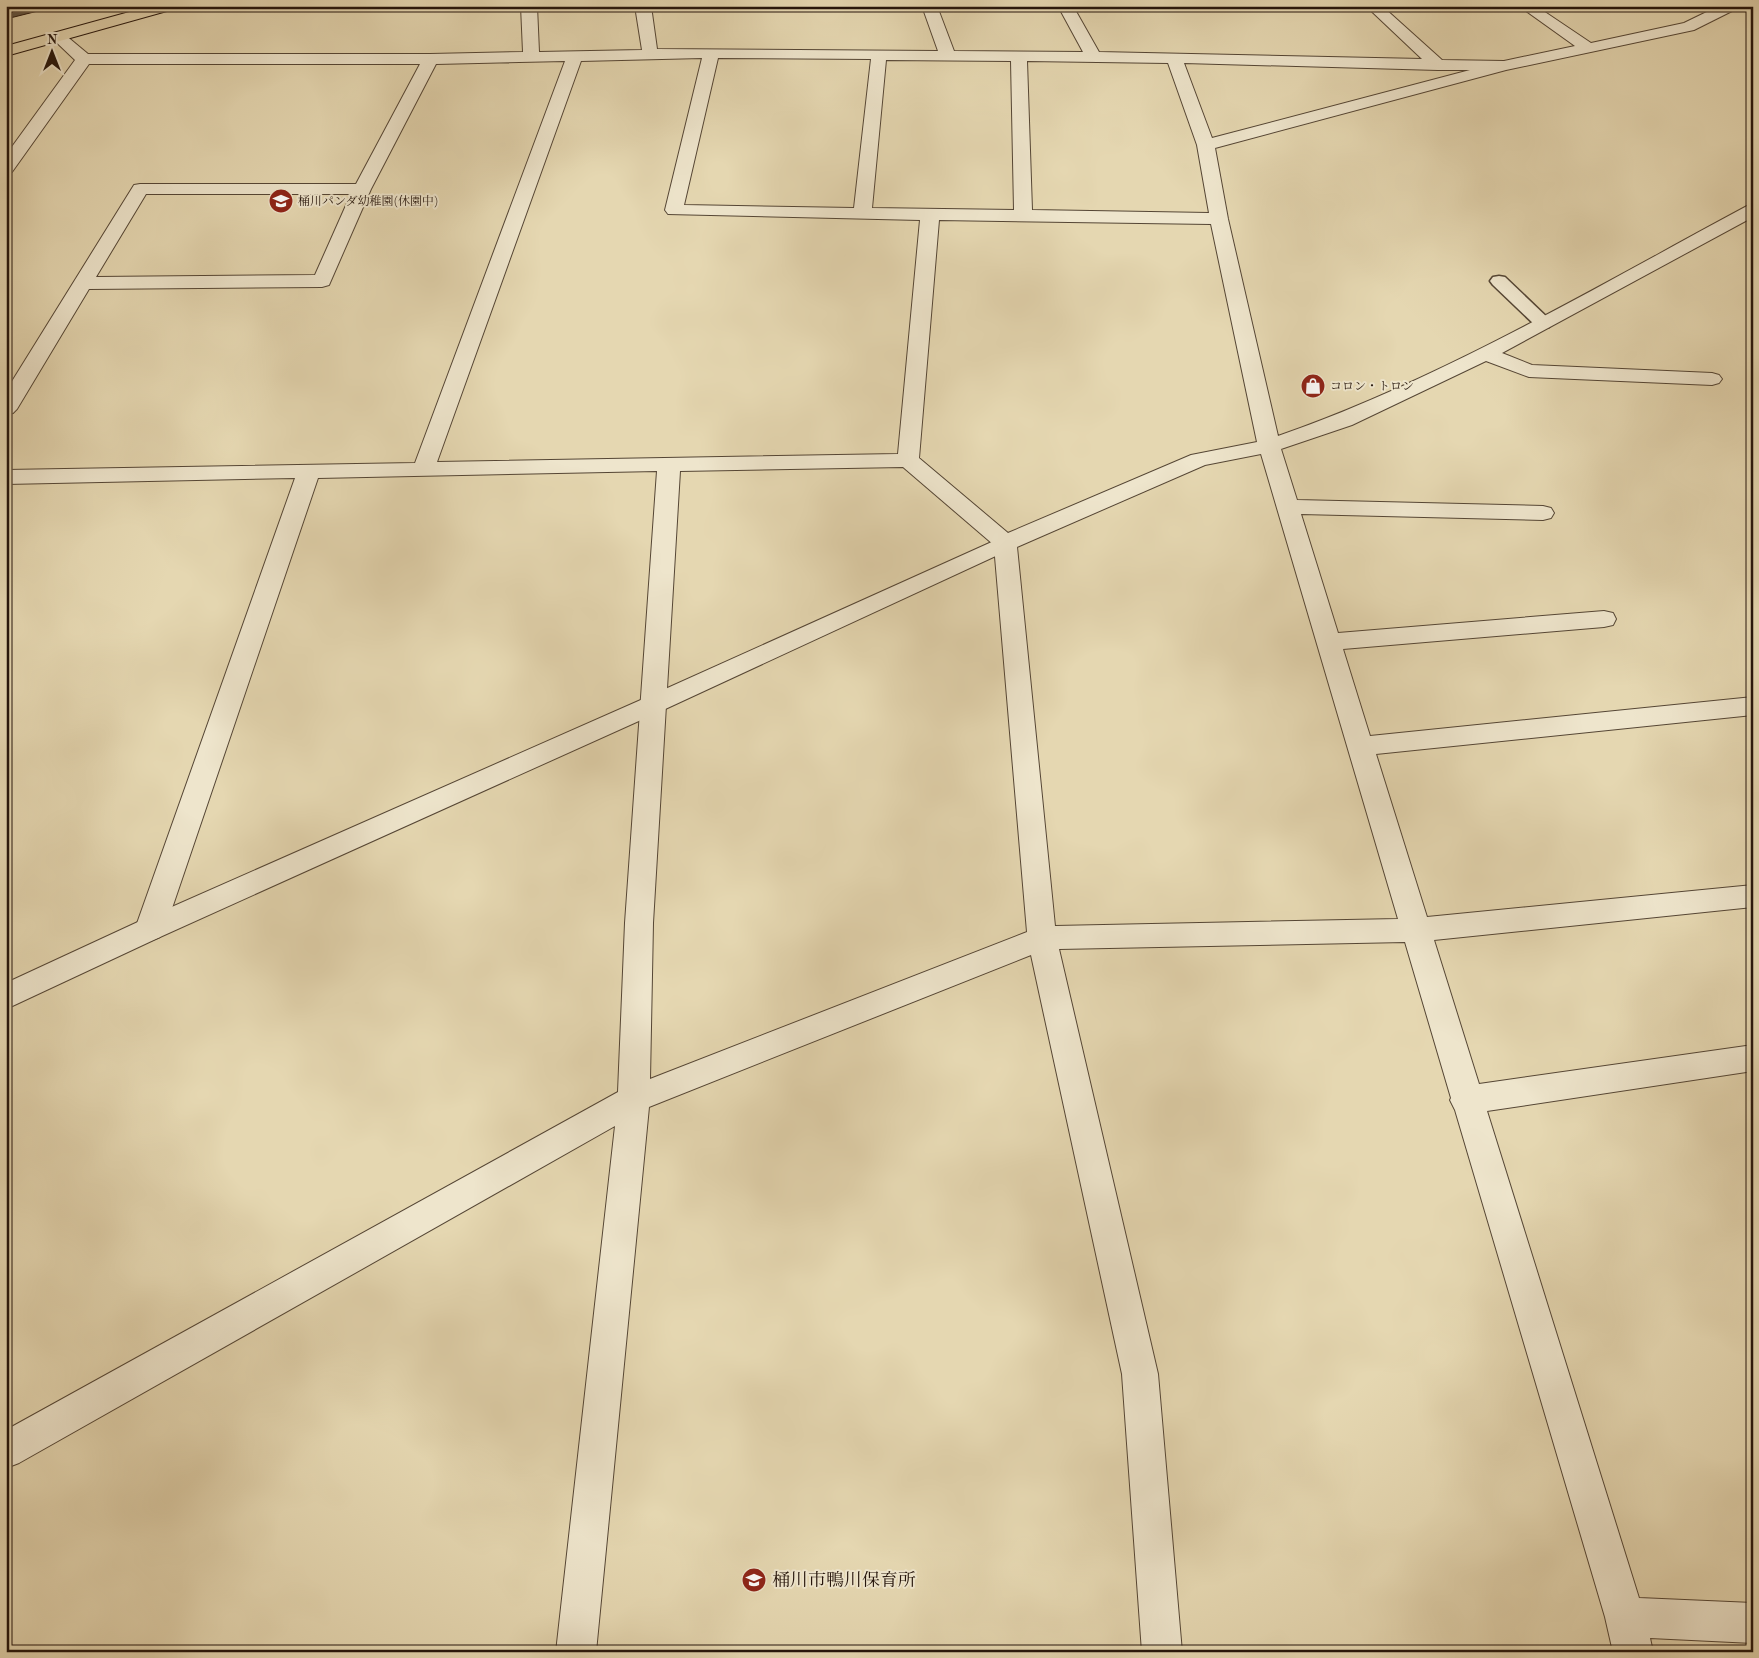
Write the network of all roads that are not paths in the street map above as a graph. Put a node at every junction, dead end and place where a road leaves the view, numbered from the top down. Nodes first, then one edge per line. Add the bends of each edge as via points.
1 (169, 6) edge
2 (530, 6) edge
3 (643, 6) edge
4 (929, 6) edge
5 (1065, 6) edge
6 (1373, 6) edge
7 (1526, 6) edge
8 (1731, 6) edge
9 (59, 37) junction
10 (1586, 47) junction
11 (6, 51) edge
12 (710, 53) junction
13 (650, 54) junction
14 (879, 55) junction
15 (575, 56) junction
16 (948, 56) junction
17 (1019, 56) junction
18 (530, 57) junction
19 (1094, 57) junction
20 (84, 58) junction
21 (1174, 58) junction
22 (430, 59) junction
23 (1438, 65) junction
24 (1504, 66) junction
25 (1206, 145) junction
26 (6, 168) edge
27 (362, 189) junction
28 (1753, 210) edge
29 (863, 212) junction
30 (930, 213) junction
31 (1024, 215) junction
32 (1219, 219) junction
33 (1499, 281) dead end
34 (83, 283) junction
35 (1543, 323) junction
36 (1485, 354) junction
37 (1712, 379) dead end
38 (6, 409) edge
39 (1269, 446) junction
40 (908, 460) junction
41 (669, 464) junction
42 (424, 468) junction
43 (309, 471) junction
44 (9, 482) edge
45 (1288, 507) junction
46 (1543, 513) dead end
47 (1005, 543) junction
48 (1604, 619) dead end
49 (1329, 642) junction
50 (652, 705) junction
51 (1753, 706) edge
52 (1360, 746) junction
53 (1753, 896) edge
54 (150, 929) junction
55 (1416, 930) junction
56 (1042, 938) junction
57 (6, 997) edge
58 (1753, 1058) edge
59 (634, 1099) junction
60 (1466, 1100) junction
61 (6, 1450) edge
62 (1753, 1623) edge
63 (1629, 1635) edge
64 (576, 1652) edge
65 (1162, 1652) edge

1 - 9 main road
2 - 18 street
3 - 13 street
4 - 16 street
5 - 19 street
6 - 23 street
7 - 10 street
8 - 10 street via 1689,27
9 - 11 main road
9 - 20 street
10 - 24 street
12 - 13 street
12 - 14 street
12 - 29 street via 674,210
13 - 15 street
14 - 16 street
14 - 29 street
15 - 18 street
15 - 42 street
16 - 17 street
17 - 19 street
17 - 31 street
18 - 22 street
19 - 21 street
20 - 22 street
20 - 26 street
21 - 23 street
21 - 25 street
22 - 27 street
23 - 24 street
24 - 25 street
25 - 32 street
27 - 34 street via 140,189
27 - 34 street via 322,281
28 - 35 street
29 - 30 street
30 - 31 street
30 - 40 street
31 - 32 street
32 - 39 street
33 - 35 lane
34 - 38 street
35 - 36 street
36 - 37 street via 1529,371
36 - 39 street via 1344,420
39 - 45 street
39 - 47 street via 1199,460
40 - 41 street
40 - 47 street
41 - 42 street
41 - 50 street
42 - 43 street
43 - 44 street
43 - 54 street
45 - 46 street
45 - 49 street
47 - 50 street
47 - 56 street
48 - 49 street
49 - 52 street
50 - 54 street
50 - 59 street via 639,923
51 - 52 street
52 - 55 street
53 - 55 street
54 - 57 street
55 - 56 street
55 - 60 street
56 - 59 street
56 - 65 street via 1140,1374
58 - 60 street
59 - 61 street
59 - 64 street
60 - 63 street
62 - 63 street

